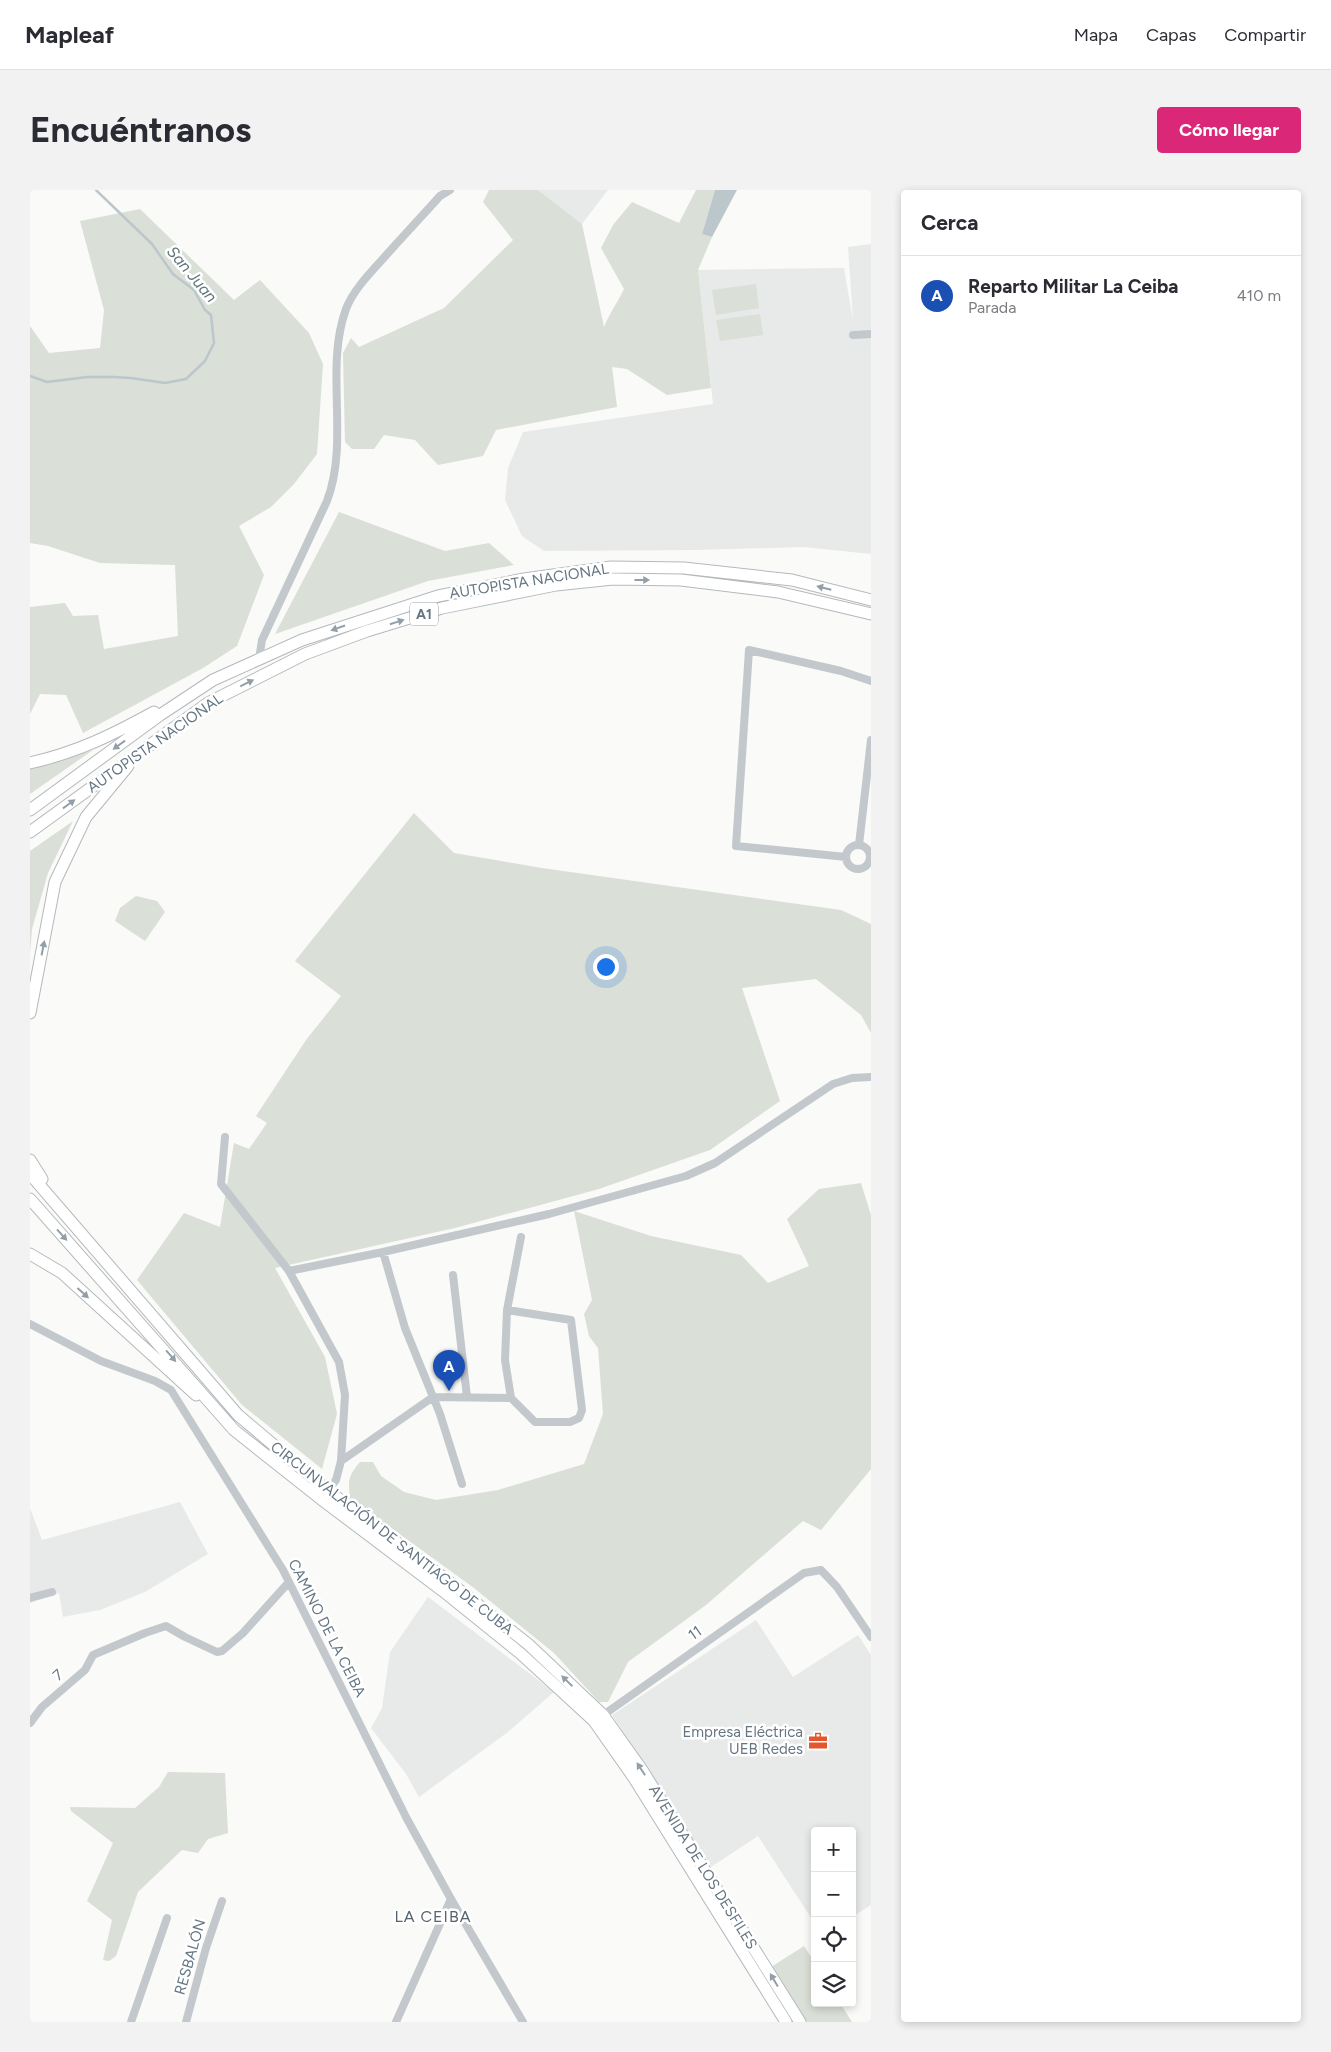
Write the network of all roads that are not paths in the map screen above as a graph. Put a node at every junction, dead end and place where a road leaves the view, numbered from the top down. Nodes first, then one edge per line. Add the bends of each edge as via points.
1 (450, 190) edge
2 (871, 334) edge
3 (853, 335) dead end
4 (871, 600) edge
5 (871, 614) edge
6 (259, 659) junction
7 (213, 680) junction
8 (871, 681) edge
9 (871, 740) edge
10 (143, 750) junction
11 (30, 763) edge
12 (30, 810) edge
13 (30, 832) edge
14 (859, 845) junction
15 (870, 850) edge
16 (846, 857) junction
17 (870, 862) edge
18 (30, 1013) edge
19 (871, 1077) edge
20 (225, 1137) dead end
21 (30, 1160) edge
22 (30, 1174) edge
23 (30, 1199) edge
24 (521, 1237) dead end
25 (94, 1249) junction
26 (383, 1252) junction
27 (30, 1254) edge
28 (290, 1271) junction
29 (453, 1275) dead end
30 (506, 1310) junction
31 (30, 1324) edge
32 (155, 1381) junction
33 (180, 1381) junction
34 (433, 1397) junction
35 (467, 1397) junction
36 (511, 1398) junction
37 (234, 1430) junction
38 (341, 1461) junction
39 (462, 1484) dead end
40 (324, 1495) junction
41 (290, 1582) junction
42 (52, 1592) dead end
43 (30, 1598) edge
44 (871, 1638) edge
45 (598, 1718) junction
46 (30, 1723) edge
47 (696, 1867) junction
48 (451, 1899) junction
49 (222, 1901) dead end
50 (167, 1918) dead end
51 (131, 2022) edge
52 (186, 2022) edge
53 (396, 2022) edge
54 (523, 2022) edge
55 (786, 2022) edge
56 (800, 2022) edge

1 - 6 street via 440,196 365,279 346,307 338,345 334,482 262,640
2 - 3 street
4 -> 6 highway, AUTOPISTA NACIONAL / A1 via 792,580 684,568 611,567 524,579 438,596 335,629
10 -> 5 highway, AUTOPISTA NACIONAL / A1 via 208,703 305,654 442,608 556,585 613,580 681,580 778,592
6 - 7 highway, AUTOPISTA NACIONAL / A1
7 - 11 highway via 106,739 62,756
7 -> 12 highway, AUTOPISTA NACIONAL / A1
8 - 16 street via 749,650 736,846
9 - 14 street
13 -> 10 highway, AUTOPISTA NACIONAL / A1
18 -> 10 highway via 55,882 86,817
14 - 15 street
14 - 16 street via 848,850
15 - 17 street
16 - 17 street via 849,865 856,869 864,868
19 - 26 street via 833,1084 716,1162 686,1176 558,1211
20 - 28 street via 221,1184
21 - 25 highway
22 - 25 highway, CIRCUNVALACIÓN DE SANTIAGO DE CUBA
23 -> 37 highway, CIRCUNVALACIÓN DE SANTIAGO DE CUBA
24 - 30 street
25 - 40 highway, CIRCUNVALACIÓN DE SANTIAGO DE CUBA via 238,1414
26 - 28 street
26 - 34 street via 405,1328
27 -> 33 highway via 62,1273
28 - 38 street via 339,1362 345,1395
29 - 35 street
30 - 36 street via 504,1360
30 - 36 street via 570,1320 582,1410 579,1418 570,1422 535,1422
31 - 32 street, CAMINO DE LA CEIBA via 101,1361
32 - 33 street
32 - 41 street, CAMINO DE LA CEIBA via 171,1390
33 - 37 highway
34 - 35 street
34 - 38 street
34 - 39 street
35 - 36 street
37 - 40 highway, CIRCUNVALACIÓN DE SANTIAGO DE CUBA
38 - 40 street via 336,1480
40 - 45 highway, CIRCUNVALACIÓN DE SANTIAGO DE CUBA via 448,1581 528,1644
41 - 46 street, 7 via 222,1651 217,1652 162,1626 93,1655 85,1670 42,1707
41 - 48 street, CAMINO DE LA CEIBA via 407,1819
42 - 43 street
44 - 45 street, 11 via 821,1570 804,1573
45 - 47 highway, AVENIDA DE LOS DESFILES via 642,1770
47 - 55 highway, AVENIDA DE LOS DESFILES
56 -> 47 highway, AVENIDA DE LOS DESFILES
48 - 53 street
48 - 54 street, CAMINO DE LA CEIBA
49 - 52 street, RESBALÓN
50 - 51 street

